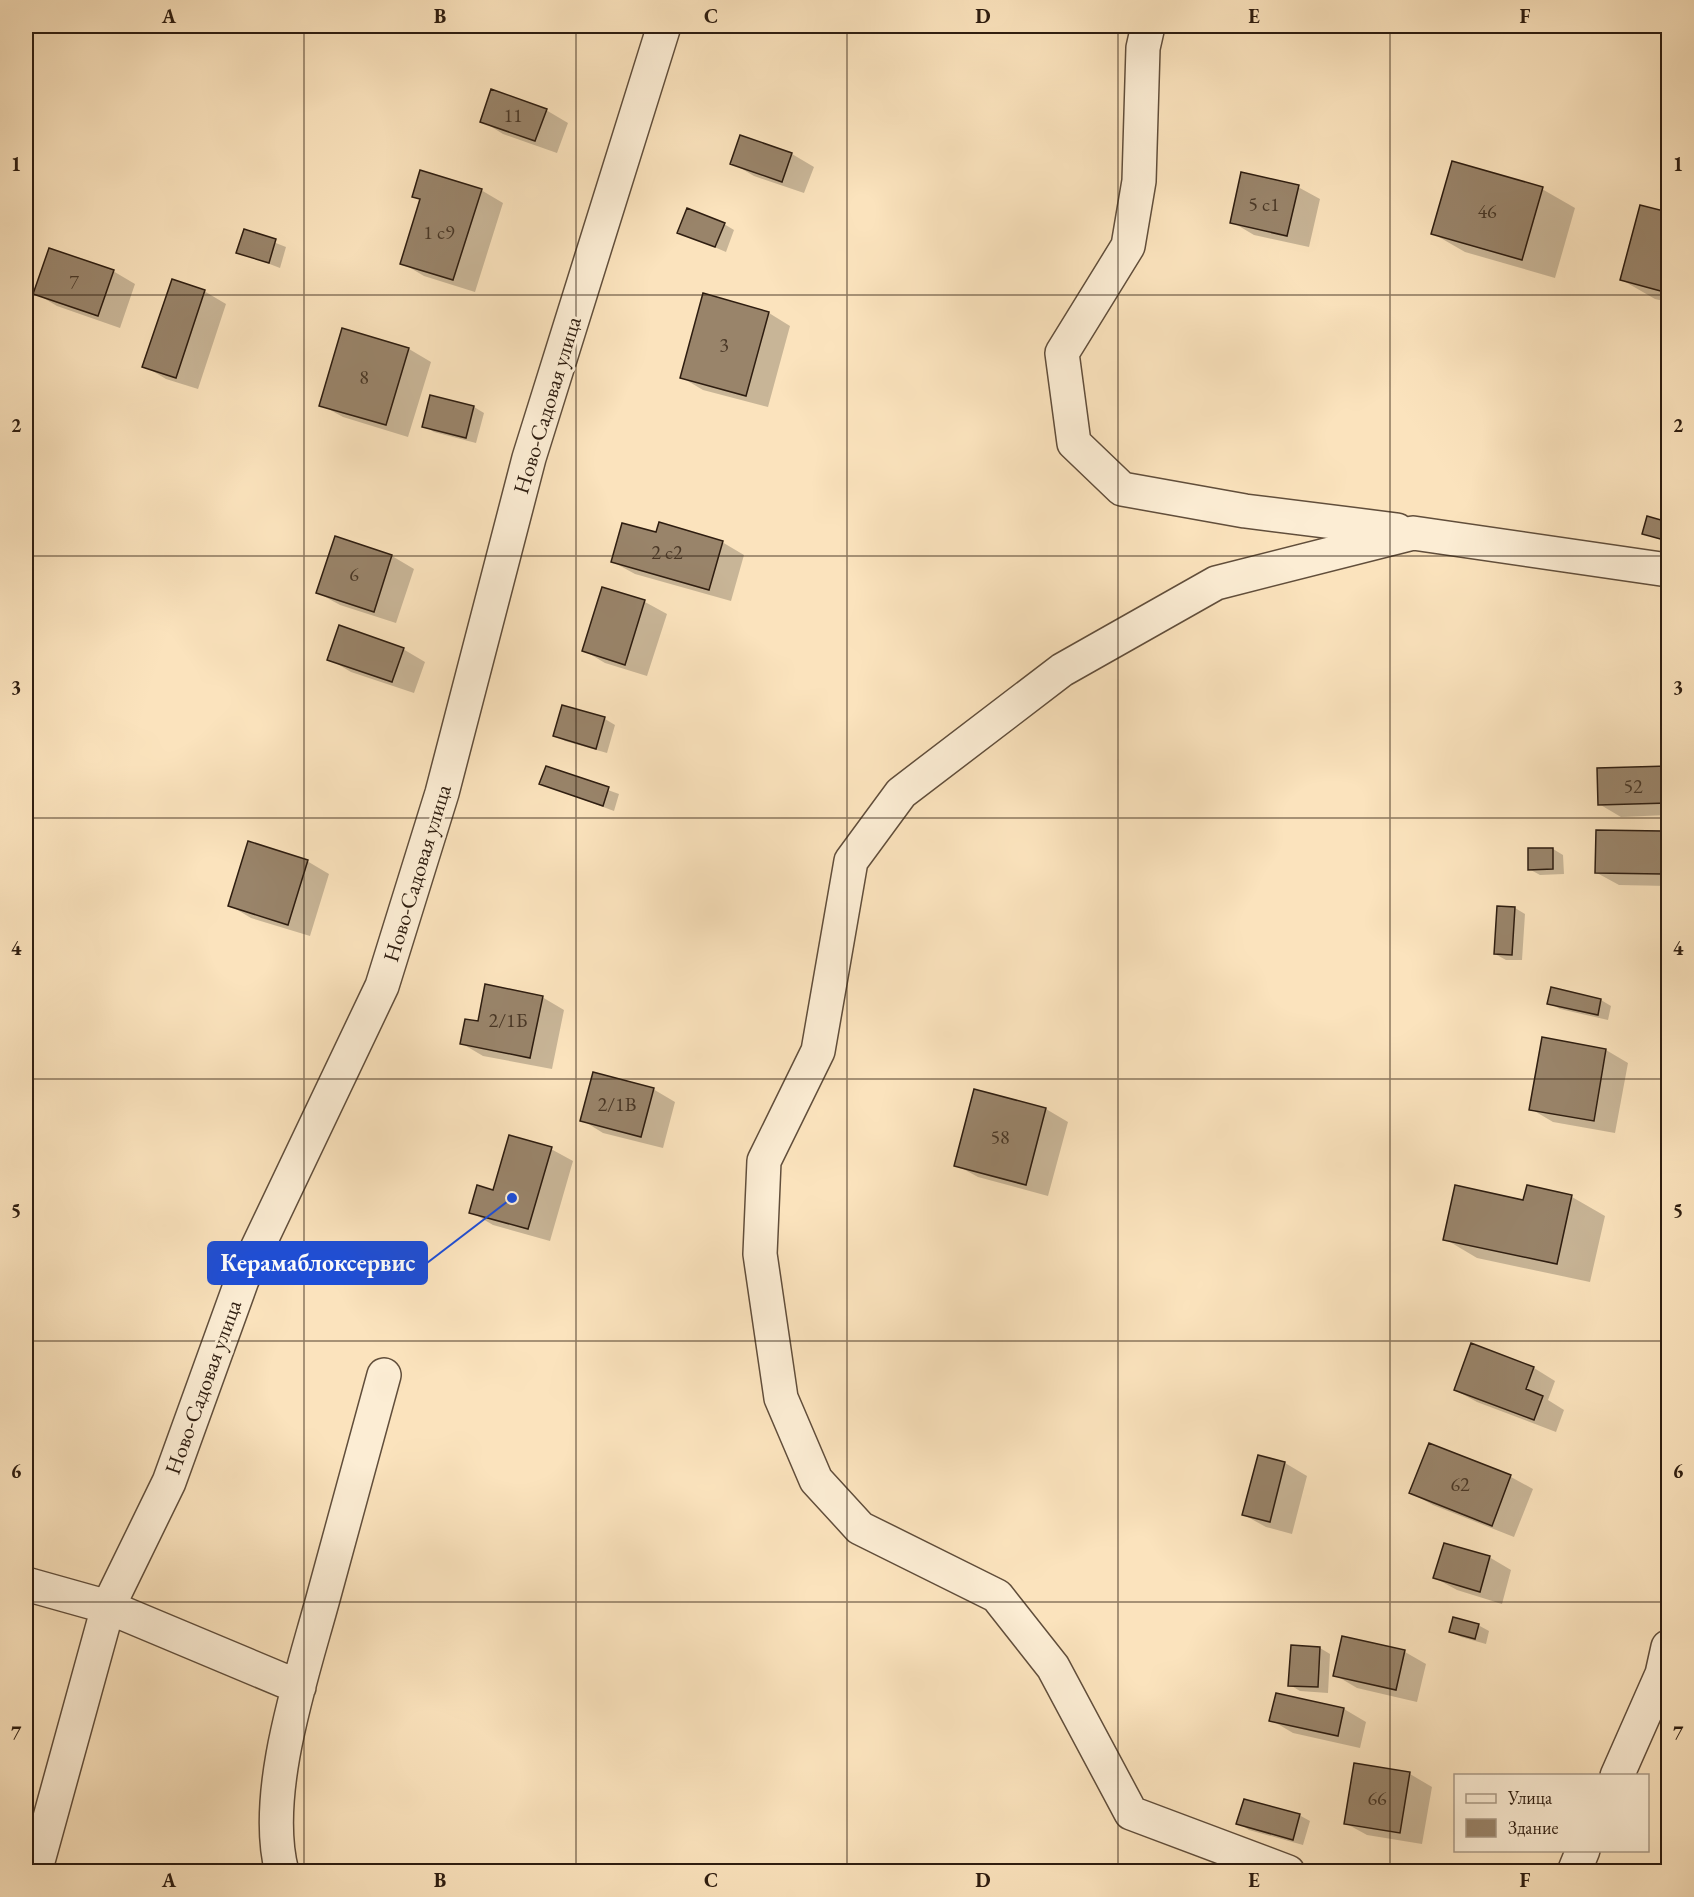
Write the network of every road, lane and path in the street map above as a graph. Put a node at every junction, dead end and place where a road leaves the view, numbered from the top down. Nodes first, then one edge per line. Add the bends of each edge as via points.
1 (664, 26) edge
2 (1148, 26) edge
3 (1413, 532) junction
4 (1668, 570) edge
5 (384, 1375) dead end
6 (26, 1584) edge
7 (108, 1607) junction
8 (1668, 1647) edge
9 (299, 1687) junction
10 (1618, 1774) edge
11 (1583, 1852) edge
12 (35, 1872) edge
13 (282, 1872) edge
14 (1288, 1872) edge
15 (1574, 1872) edge

1 - 7 street, Ново-Садовая улица via 530,458 442,793 382,986 242,1280 169,1482
2 - 3 street via 1143,48 1139,181 1128,246 1062,353 1074,443 1122,489 1245,512
3 - 4 street
3 - 14 street via 1216,584 1062,670 901,793 851,861 818,1051 764,1161 760,1254 780,1398 816,1480 860,1528 997,1596 1053,1667 1131,1813
5 - 9 street
6 - 7 street
7 - 9 street
7 - 12 street, Ново-Садовая улица
8 - 10 street via 1662,1674
9 - 13 street via 278,1788 278,1857
11 - 15 street

